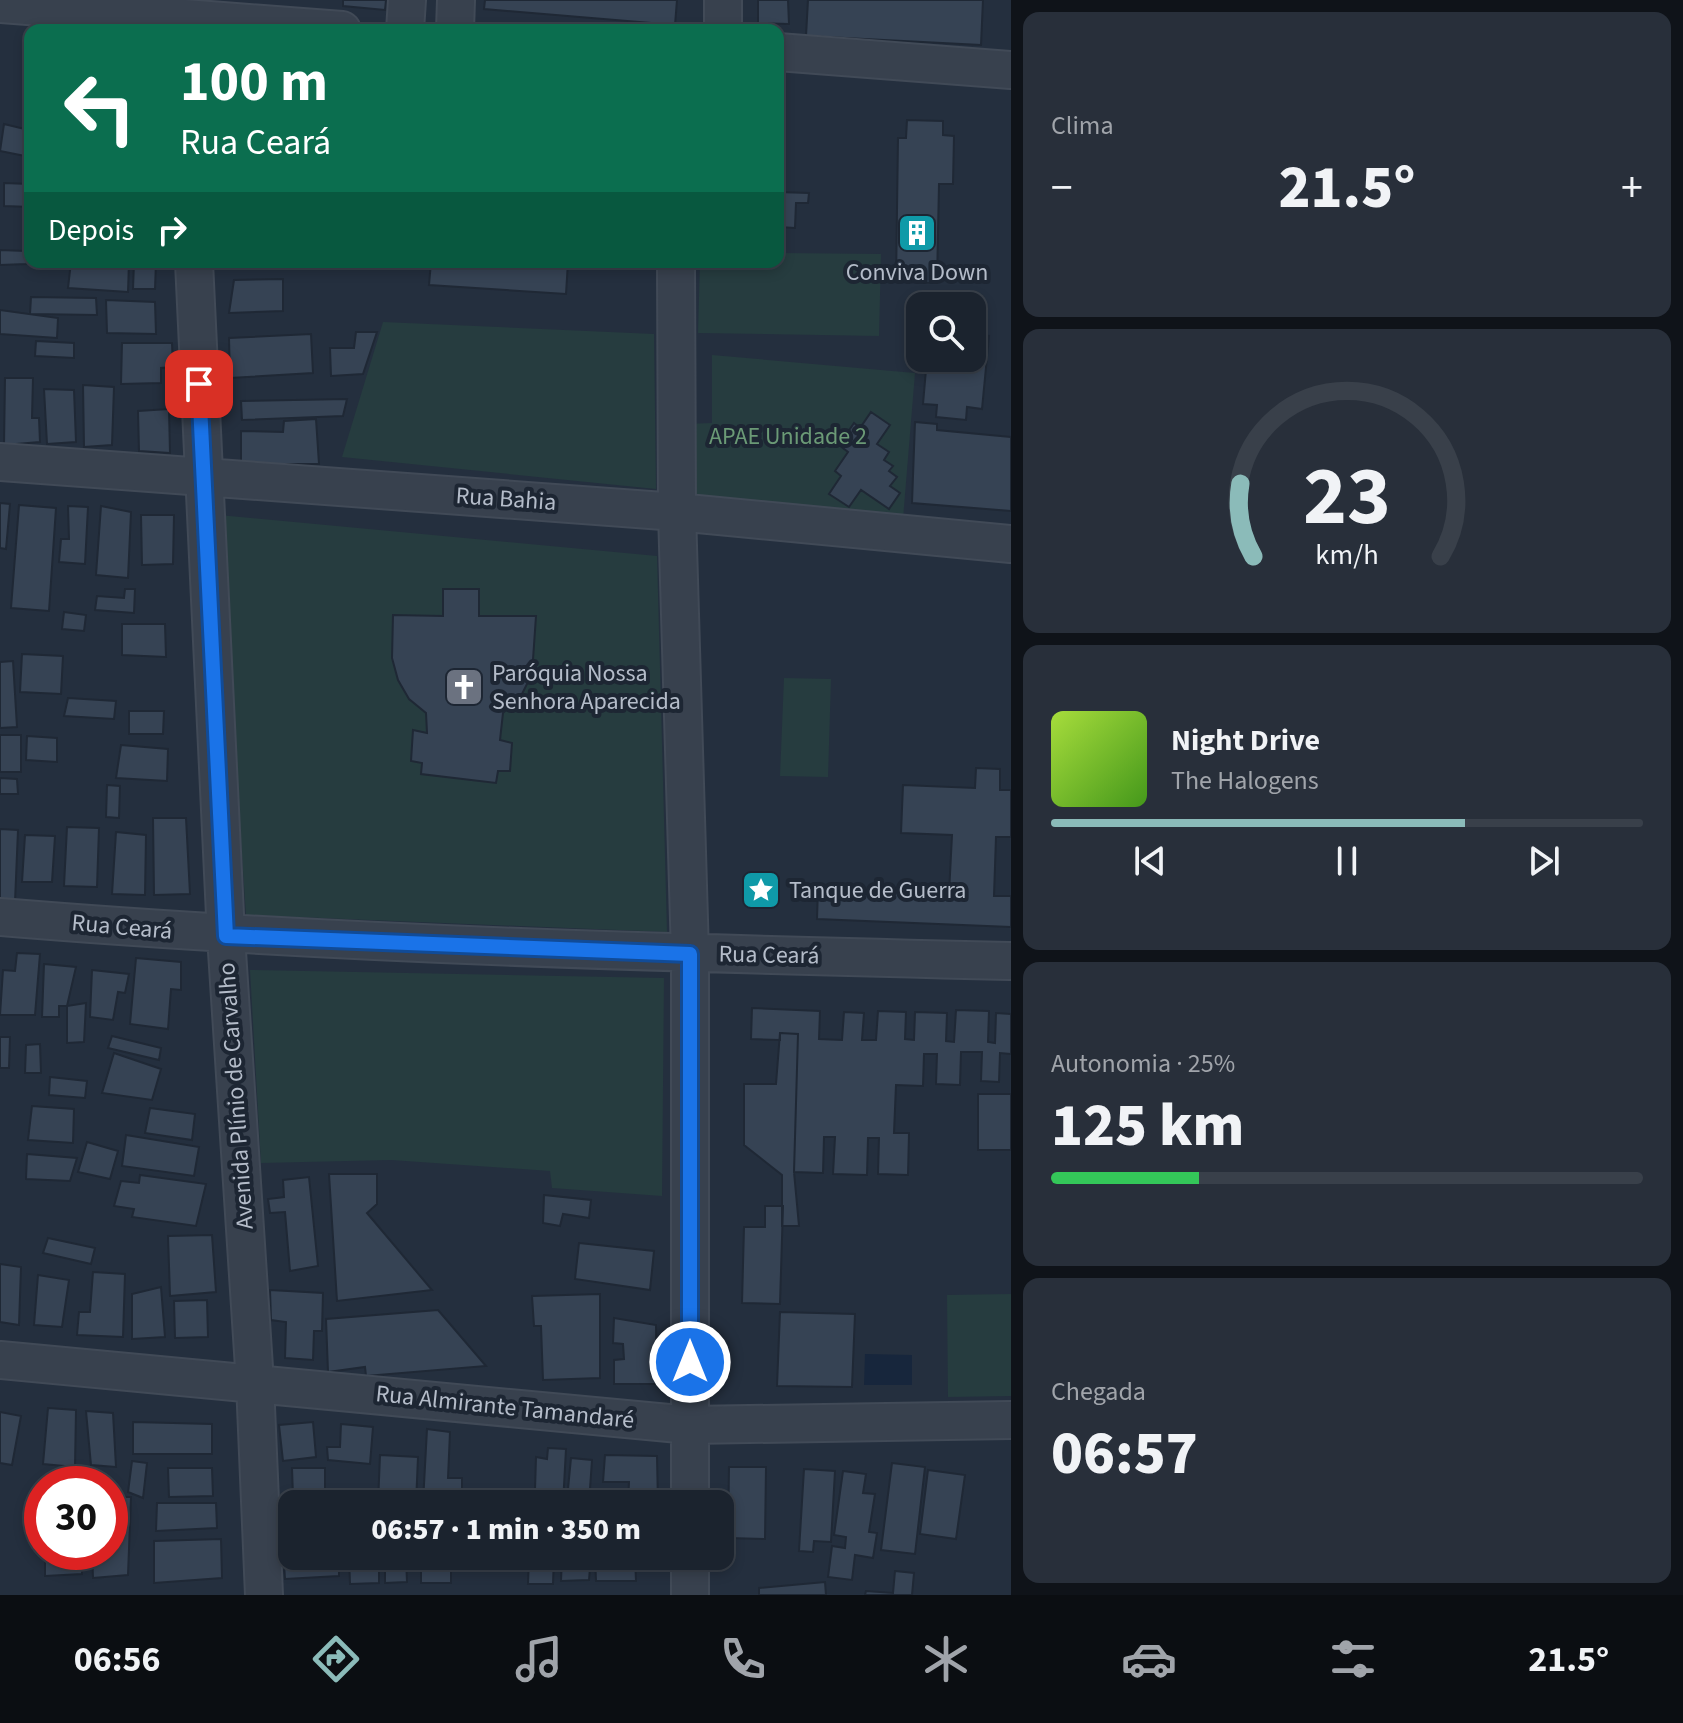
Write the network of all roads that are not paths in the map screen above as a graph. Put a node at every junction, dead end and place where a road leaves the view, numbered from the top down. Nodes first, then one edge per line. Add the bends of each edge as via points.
1 (407, 0) edge
2 (456, 0) edge
3 (723, 0) edge
4 (0, 4) edge
5 (184, 17) edge
6 (269, 24) edge
7 (405, 24) edge
8 (455, 24) edge
9 (723, 24) edge
10 (784, 52) edge
11 (1011, 70) edge
12 (194, 268) edge
13 (676, 268) edge
14 (0, 462) edge
15 (203, 476) junction
16 (677, 512) junction
17 (1011, 544) edge
18 (0, 917) edge
19 (226, 936) junction
20 (690, 954) junction
21 (1011, 961) edge
22 (0, 1360) edge
23 (255, 1383) junction
24 (1011, 1420) edge
25 (690, 1425) junction
26 (690, 1490) edge
27 (690, 1570) edge
28 (264, 1595) edge
29 (690, 1595) edge

1 - 7 street
2 - 8 street
3 - 9 street
4 - 5 street
5 - 6 street
10 - 11 street
12 - 15 street, Avenida Plínio de Carvalho
13 - 16 street
14 - 15 street, Rua Bahia
15 - 16 street, Rua Bahia
15 - 19 street, Avenida Plínio de Carvalho
16 - 17 street, Rua Bahia
16 - 20 street
18 - 19 street, Rua Ceará
19 - 20 street, Rua Ceará
19 - 23 street, Avenida Plínio de Carvalho
20 - 21 street, Rua Ceará
20 - 25 street
22 - 23 street, Rua Almirante Tamandaré
23 - 25 street, Rua Almirante Tamandaré
23 - 28 street, Avenida Plínio de Carvalho
24 - 25 street, Rua Almirante Tamandaré
25 - 26 street
27 - 29 street

